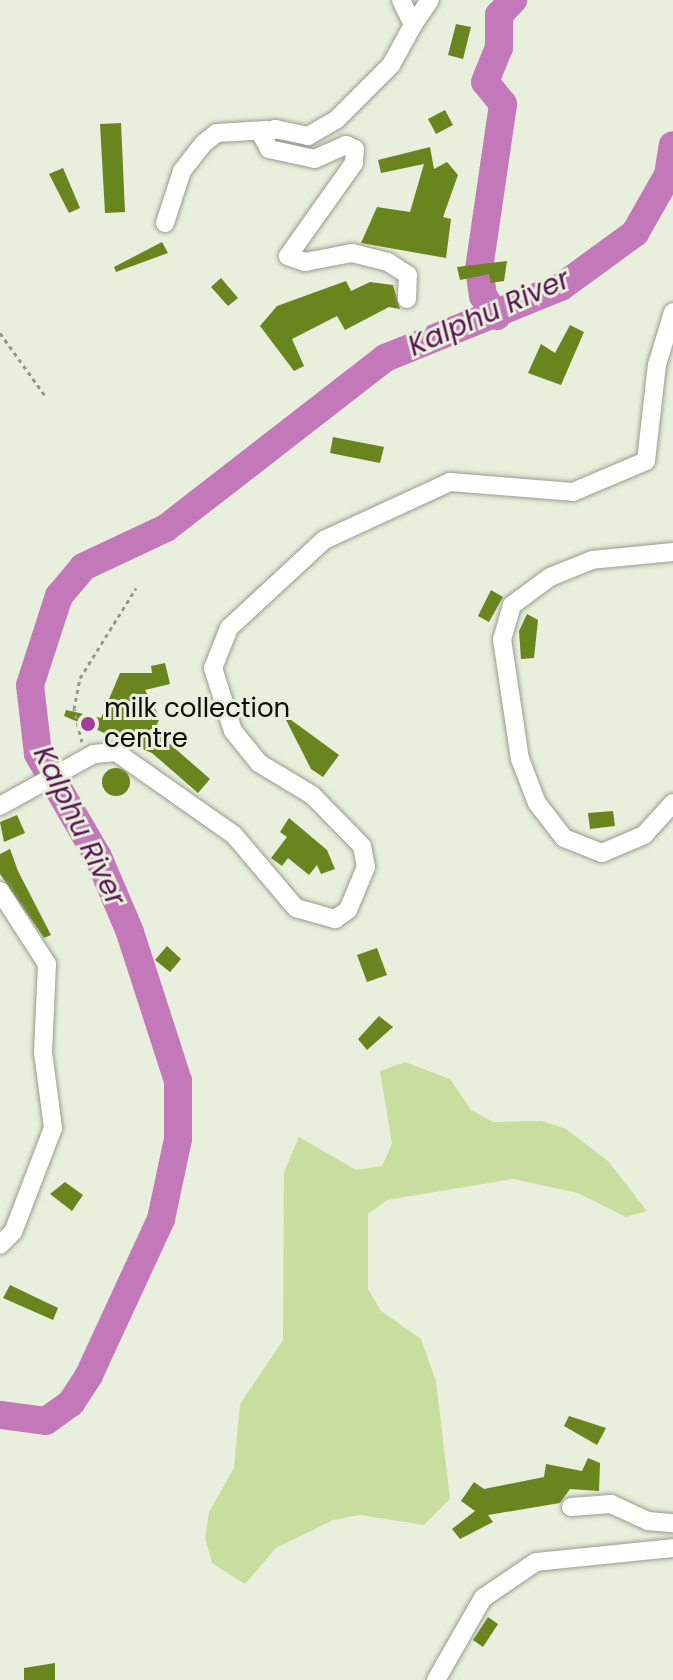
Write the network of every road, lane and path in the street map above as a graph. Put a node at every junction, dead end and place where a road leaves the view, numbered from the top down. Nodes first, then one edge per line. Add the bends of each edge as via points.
1 (401, 0) edge
2 (430, 0) edge
3 (413, 25) junction
4 (267, 130) junction
5 (165, 223) dead end
6 (407, 299) dead end
7 (673, 312) edge
8 (0, 333) edge
9 (46, 397) dead end
10 (673, 552) edge
11 (136, 588) dead end
12 (90, 756) junction
13 (6, 803) edge
14 (673, 803) edge
15 (0, 891) edge
16 (0, 1245) edge
17 (571, 1507) dead end
18 (673, 1523) edge
19 (673, 1548) edge
20 (436, 1680) edge

1 - 3 street
2 - 3 street
3 - 4 street via 391,65 336,120 308,136
4 - 5 street via 227,131 204,143 182,171
4 - 6 street via 263,142 269,149 315,159 346,145 356,155 288,256 305,262 352,253 388,262 408,275
7 - 12 street via 657,365 646,461 573,492 477,479 380,510 296,560 224,638 213,668 233,731 259,763 312,795 362,846 366,867 348,910 335,919 296,908 250,850 153,771 116,752
8 - 9 path
10 - 14 street via 592,560 550,577 512,605 502,639 520,759 537,803 564,838 602,853 644,835
11 - 12 path via 80,678 77,734
12 - 13 street
15 - 16 street via 47,964 43,1052 53,1128 13,1232
17 - 18 street via 611,1504
19 - 20 street via 536,1562 483,1598

